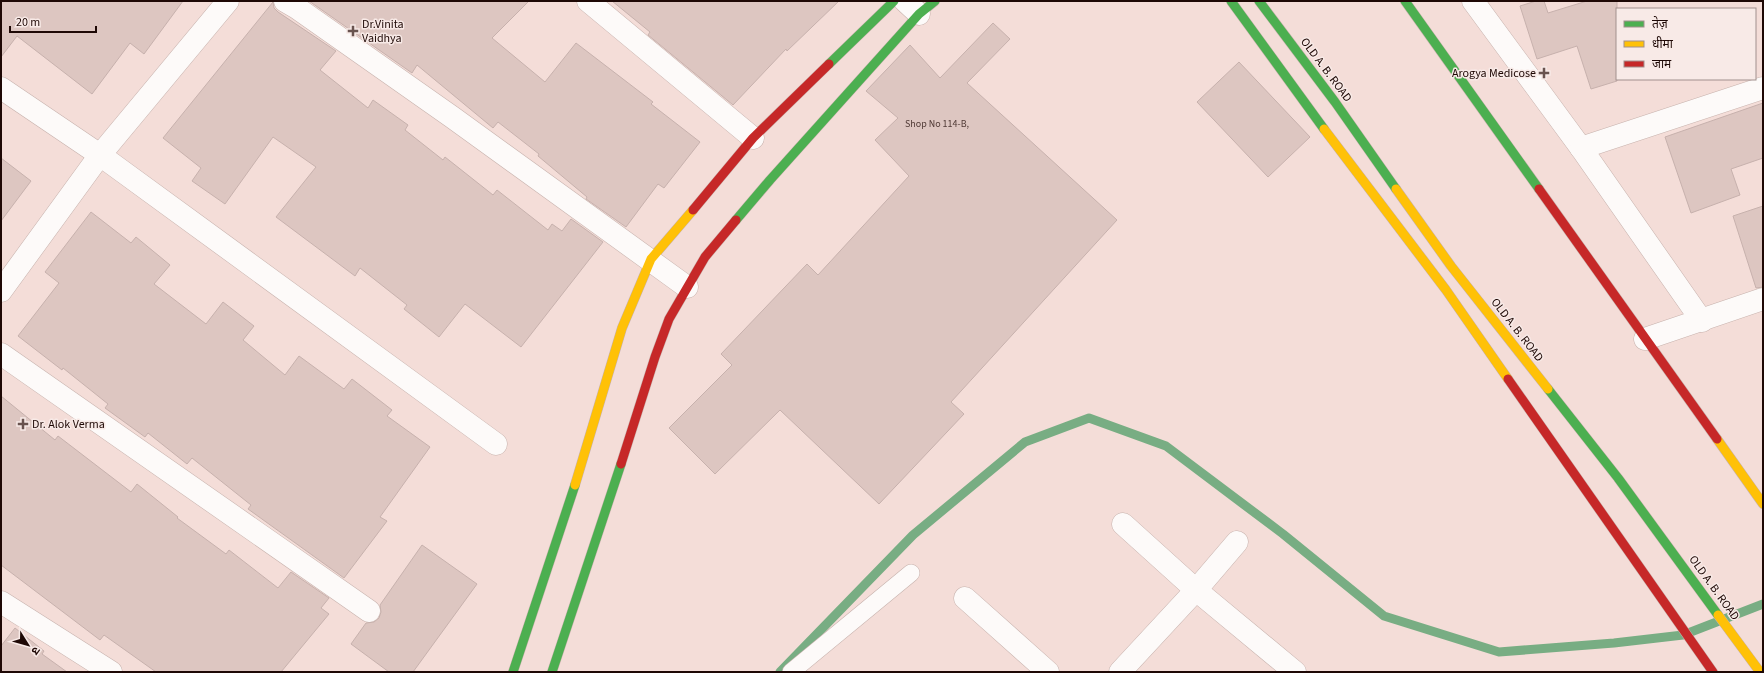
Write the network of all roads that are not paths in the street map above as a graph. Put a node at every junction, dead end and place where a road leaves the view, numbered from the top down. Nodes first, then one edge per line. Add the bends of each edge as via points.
1 (228, 1) edge
2 (285, 1) edge
3 (588, 1) edge
4 (894, 1) edge
5 (1230, 1) edge
6 (1405, 1) edge
7 (1476, 2) edge
8 (920, 5) edge
9 (1256, 12) edge
10 (1, 88) edge
11 (1763, 88) edge
12 (753, 138) junction
13 (1581, 148) junction
14 (100, 155) junction
15 (651, 260) junction
16 (687, 287) junction
17 (1, 291) edge
18 (1763, 299) edge
19 (1702, 321) junction
20 (1645, 339) junction
21 (1, 354) edge
22 (496, 444) dead end
23 (1763, 504) edge
24 (1123, 524) dead end
25 (1237, 542) dead end
26 (911, 573) dead end
27 (1196, 590) junction
28 (965, 598) dead end
29 (1, 602) edge
30 (369, 611) dead end
31 (111, 672) edge
32 (513, 672) edge
33 (552, 672) edge
34 (791, 672) edge
35 (1048, 672) edge
36 (1120, 672) edge
37 (1295, 672) edge
38 (1713, 672) edge
39 (1760, 672) edge

1 - 14 street
2 - 15 street
3 - 12 street
4 - 12 main road
5 - 9 main road
6 - 20 main road
7 - 13 street
8 - 16 main road via 704,257
9 - 38 main road via 1370,191 1446,290
9 - 39 main road, OLD A. B. ROAD via 1335,102 1452,266 1618,478
10 - 14 street
11 - 13 street
12 - 15 main road
13 - 19 street
14 - 17 street
14 - 22 street
15 - 16 street
15 - 32 main road via 622,328 570,501
16 - 33 main road via 668,319
18 - 19 street
19 - 20 street
20 - 23 main road
21 - 30 street
24 - 27 street
25 - 27 street
26 - 34 lane
27 - 36 street
27 - 37 street
28 - 35 street
29 - 31 street

